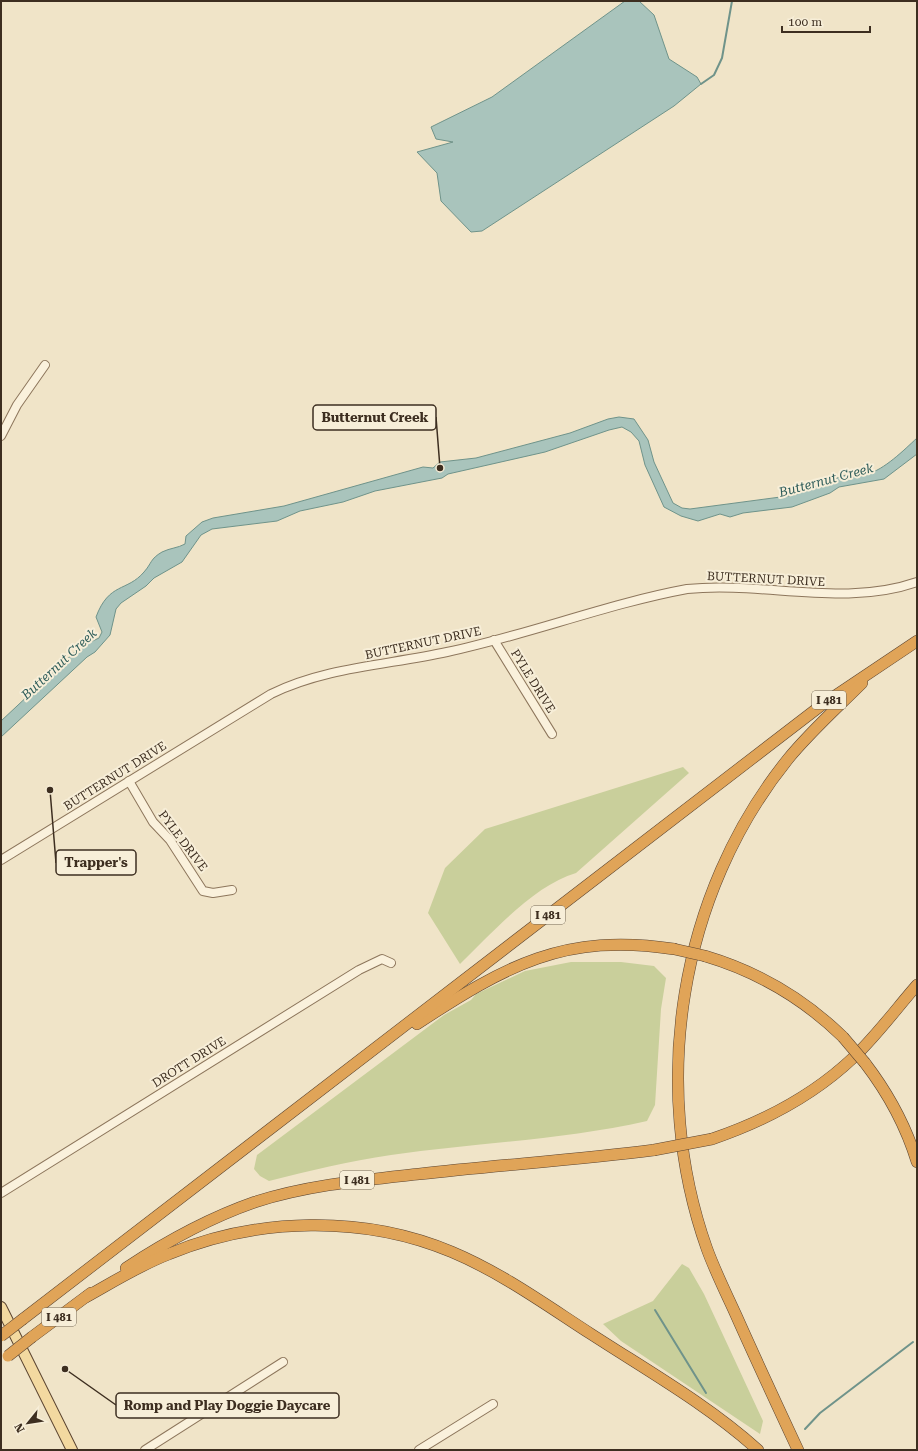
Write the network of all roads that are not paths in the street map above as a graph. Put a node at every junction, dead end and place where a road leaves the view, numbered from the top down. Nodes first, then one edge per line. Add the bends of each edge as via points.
1 (45, 365) dead end
2 (1, 436) edge
3 (917, 582) edge
4 (494, 640) junction
5 (917, 641) edge
6 (878, 667) junction
7 (552, 734) dead end
8 (129, 781) junction
9 (1, 860) edge
10 (232, 890) dead end
11 (391, 963) dead end
12 (917, 985) edge
13 (365, 1058) junction
14 (917, 1162) edge
15 (1, 1193) edge
16 (86, 1297) junction
17 (1, 1307) edge
18 (1, 1336) edge
19 (4, 1358) edge
20 (283, 1362) dead end
21 (492, 1404) dead end
22 (72, 1450) edge
23 (145, 1450) edge
24 (419, 1450) edge
25 (758, 1450) edge
26 (798, 1450) edge

1 - 2 street via 17,405
3 - 4 street, BUTTERNUT DRIVE via 876,592 842,594 723,587 687,589
4 - 7 street, PYLE DRIVE
4 - 8 street, BUTTERNUT DRIVE via 448,652 326,674 287,686
5 - 6 highway, I 481
6 - 13 highway, I 481 via 851,684 733,773
6 - 26 highway via 787,759 744,824 727,857 702,920 691,960 680,1026 677,1089 679,1117 690,1189 700,1225 714,1266
8 - 9 street, BUTTERNUT DRIVE
8 - 10 street, PYLE DRIVE via 153,822 170,840 203,891 213,893
11 - 15 street, DROTT DRIVE via 382,959 359,970
12 - 16 highway, I 481, bridge via 854,1056 822,1083 786,1108 743,1128 712,1139 654,1150 360,1180 317,1186 270,1198 194,1227 139,1259
13 - 14 highway, bridge via 470,990 530,961 553,953 609,945 674,950 705,956 747,970 783,989 813,1010 843,1037 885,1091 902,1123
13 - 18 highway, I 481, bridge
16 - 19 highway, I 481, bridge
16 - 25 highway via 170,1253 216,1237 243,1232 309,1225 366,1229 416,1239 452,1252 505,1279 717,1416
17 - 22 main road
20 - 23 street
21 - 24 street

